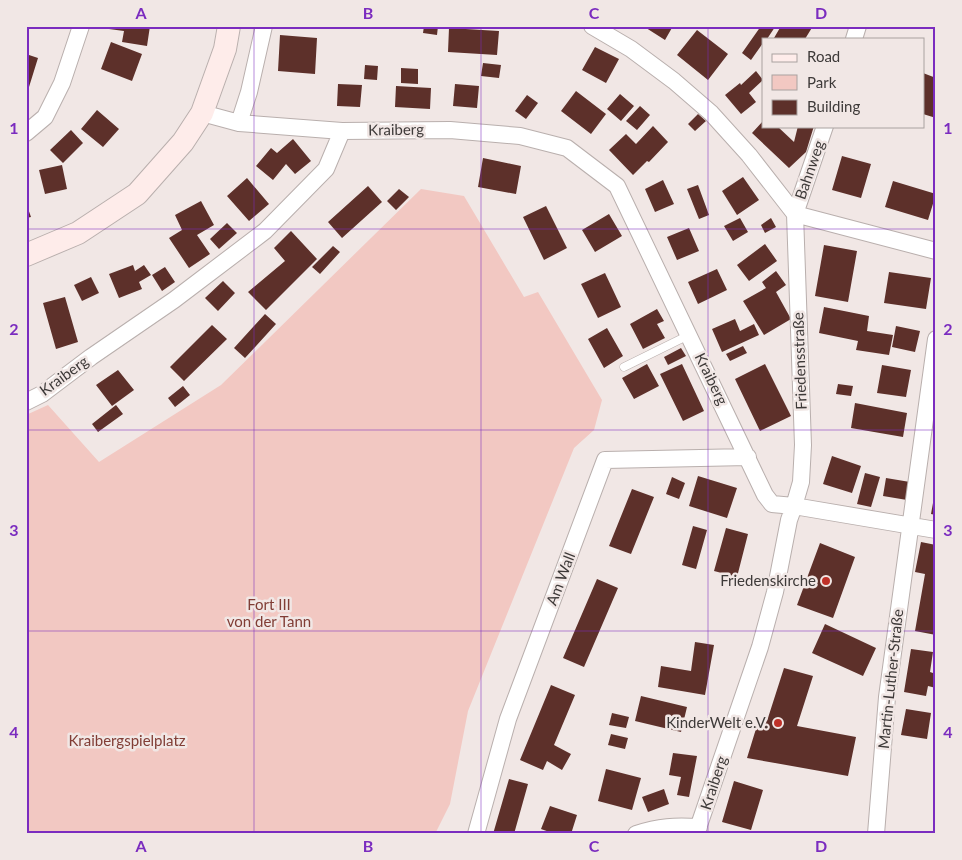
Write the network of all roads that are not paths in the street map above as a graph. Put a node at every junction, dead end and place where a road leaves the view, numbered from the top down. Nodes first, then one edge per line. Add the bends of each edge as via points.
1 (82, 26) edge
2 (229, 26) edge
3 (264, 26) edge
4 (592, 26) edge
5 (858, 26) edge
6 (854, 38) edge
7 (202, 113) junction
8 (26, 114) edge
9 (44, 118) junction
10 (239, 123) junction
11 (824, 128) edge
12 (342, 131) junction
13 (26, 133) edge
14 (795, 214) junction
15 (936, 251) edge
16 (26, 255) edge
17 (689, 335) junction
18 (936, 339) edge
19 (624, 367) dead end
20 (26, 402) edge
21 (748, 457) junction
22 (794, 506) junction
23 (909, 526) junction
24 (936, 530) edge
25 (698, 830) edge
26 (476, 834) edge
27 (636, 834) edge
28 (876, 834) edge

1 - 9 street via 62,83
2 - 7 street via 225,49
3 - 10 street
4 - 14 street via 631,49 710,113 750,155
5 - 6 street
7 - 10 street, Kraiberg
7 - 16 street via 184,142 137,194 78,234
8 - 9 street
9 - 13 street
10 - 12 street, Kraiberg
11 - 14 street, Bahnweg
12 - 17 street, Kraiberg via 450,130 520,136 567,148 618,186
12 - 20 street, Kraiberg via 326,169 265,231 174,300
14 - 15 street
14 - 22 street, Friedensstraße via 803,444 801,482
17 - 19 lane
17 - 21 street, Kraiberg
18 - 23 street, Martin-Luther-Straße
21 - 22 street, Kraiberg via 772,504
21 - 26 street, Am Wall via 605,460 508,719
22 - 23 street
22 - 25 street, Kraiberg via 760,646
23 - 24 street
23 - 28 street, Martin-Luther-Straße via 887,697
25 - 27 street via 670,826

